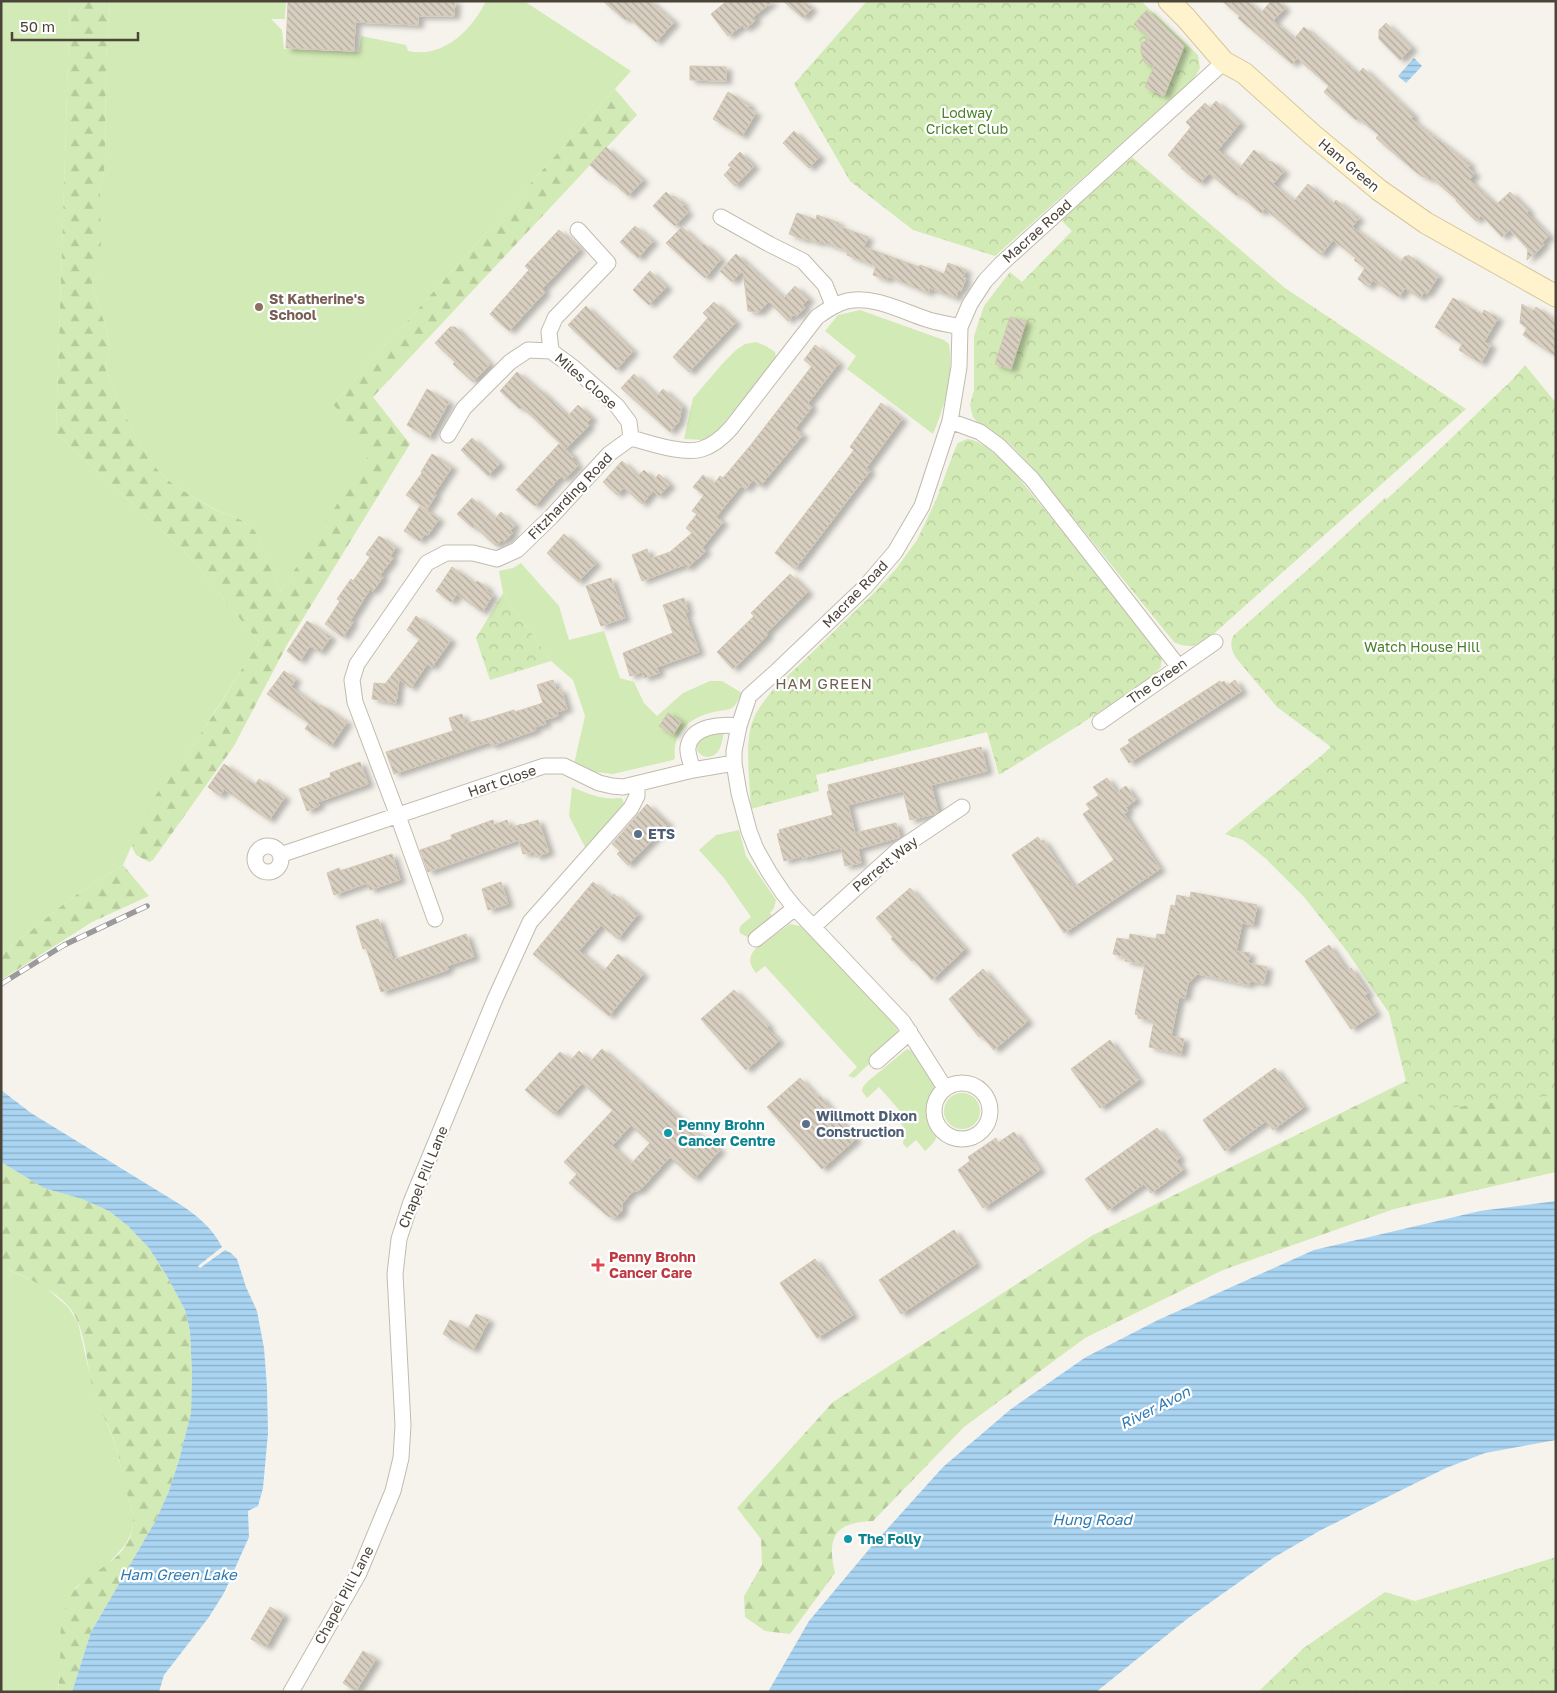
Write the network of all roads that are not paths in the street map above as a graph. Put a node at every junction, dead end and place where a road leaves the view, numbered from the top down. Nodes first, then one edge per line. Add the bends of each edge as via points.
1 (1169, 1) edge
2 (1224, 62) junction
3 (720, 217) dead end
4 (578, 230) dead end
5 (1556, 296) edge
6 (833, 305) junction
7 (960, 327) junction
8 (551, 351) junction
9 (950, 421) junction
10 (448, 435) dead end
11 (631, 438) junction
12 (1215, 642) dead end
13 (1178, 666) junction
14 (1100, 722) dead end
15 (739, 726) junction
16 (734, 764) junction
17 (694, 770) junction
18 (637, 784) junction
19 (962, 807) dead end
20 (398, 816) junction
21 (280, 855) dead end
22 (795, 908) junction
23 (435, 918) dead end
24 (813, 927) junction
25 (756, 939) dead end
26 (910, 1032) junction
27 (877, 1061) dead end
28 (945, 1088) dead end
29 (291, 1692) edge

1 - 2 street, Ham Green
2 - 5 street, Ham Green via 1244,73 1379,190 1426,223
2 - 7 street, Macrae Road via 1000,264 970,304
3 - 6 street via 803,260 825,286
4 - 8 street, Miles Close via 608,262 555,318 549,332
6 - 7 street via 861,299
6 - 11 street via 817,317 732,428 718,441 702,449 688,451
7 - 9 street, Macrae Road via 959,367
8 - 10 street, Miles Close via 528,350 510,362 464,408
8 - 11 street, Miles Close via 617,406 630,422
9 - 13 street via 980,432 1032,479
9 - 15 street, Macrae Road via 922,506 895,552 865,587 749,696
11 - 20 street, Fitzharding Road via 609,454 517,550 497,559 473,553 446,553 427,563 357,664 352,680 355,702
12 - 13 street, The Green
13 - 14 street, The Green
15 - 16 street, Macrae Road
15 - 17 street via 705,728 694,736 688,748
16 - 17 street, Hart Close
16 - 22 street, Macrae Road via 749,832 756,849
17 - 18 street, Hart Close
18 - 20 street, Hart Close via 612,786 564,766 544,766
18 - 29 street, Chapel Pill Lane via 637,796 631,808 530,922 411,1202 399,1239 395,1274 403,1425 401,1458 393,1491 359,1573
19 - 24 street, Perrett Way via 898,850
20 - 21 street, Hart Close
20 - 23 street
22 - 24 street, Macrae Road
22 - 25 street
24 - 26 street, Macrae Road
26 - 27 street
26 - 28 street, Macrae Road

